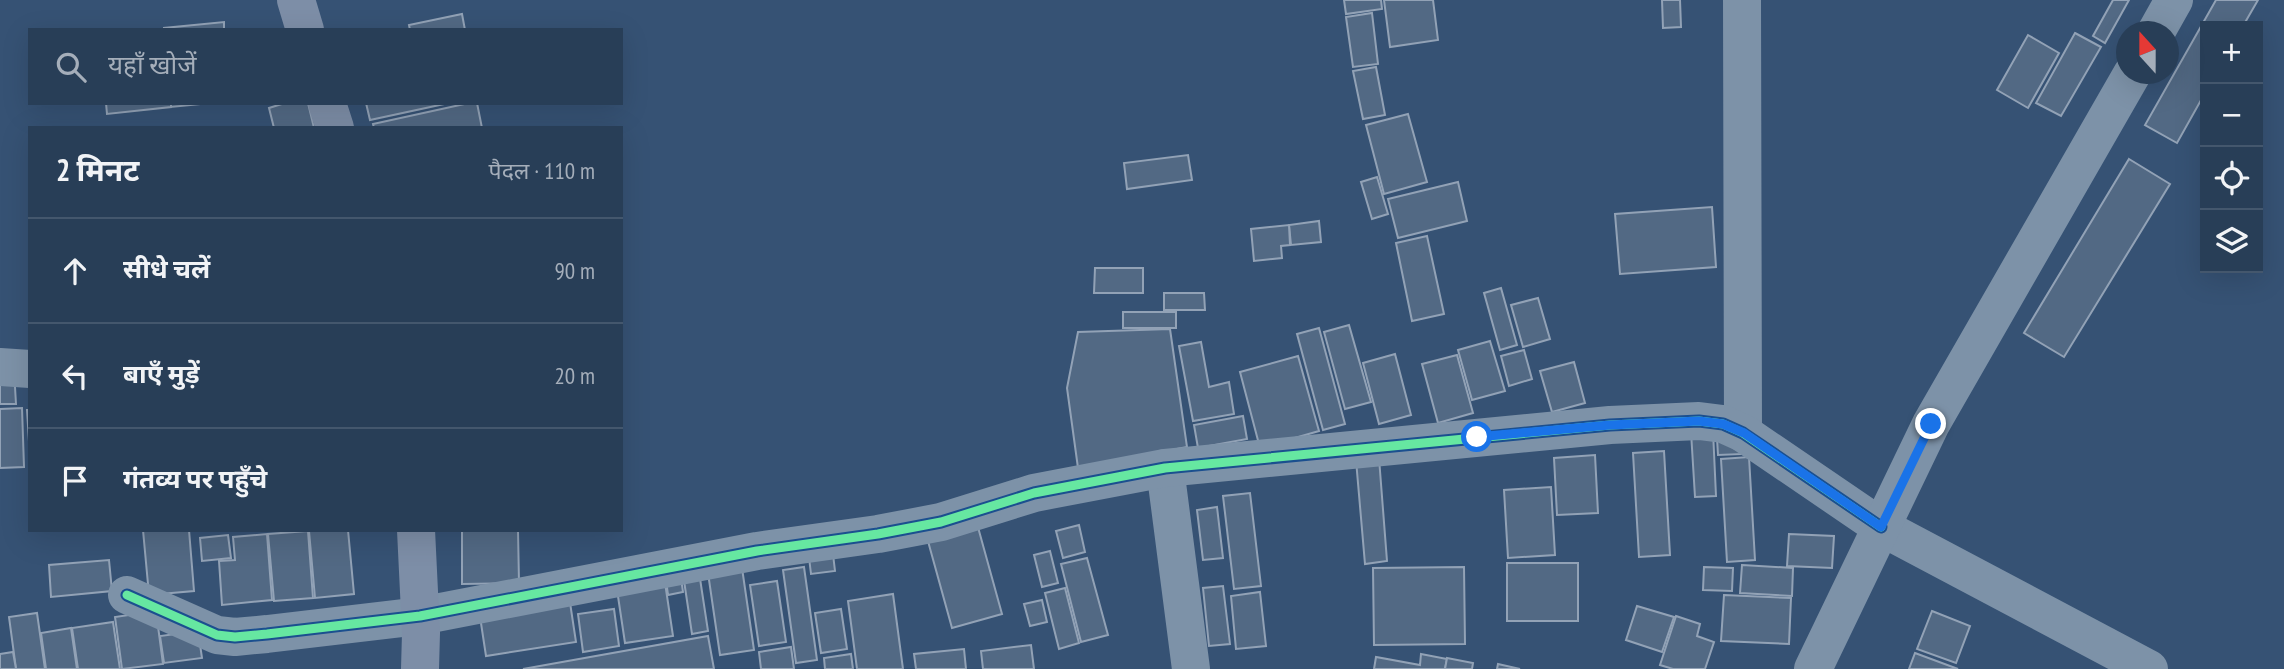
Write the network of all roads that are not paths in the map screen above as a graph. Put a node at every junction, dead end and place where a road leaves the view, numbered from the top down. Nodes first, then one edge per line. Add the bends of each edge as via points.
1 (296, 0) edge
2 (1742, 0) edge
3 (2174, 0) edge
4 (2162, 21) edge
5 (304, 28) edge
6 (2126, 84) edge
7 (328, 105) edge
8 (334, 126) edge
9 (0, 367) edge
10 (28, 369) edge
11 (1744, 433) junction
12 (1165, 468) junction
13 (1881, 527) junction
14 (416, 532) edge
15 (127, 595) dead end
16 (420, 616) junction
17 (420, 669) edge
18 (1191, 669) edge
19 (1813, 669) edge
20 (2149, 669) edge

1 - 5 main road
2 - 11 street
3 - 4 street
6 - 13 street via 1931,424
7 - 8 main road
9 - 10 street
11 - 12 street via 1699,421 1610,425
11 - 13 street
12 - 16 street via 1034,493 941,522 757,551
12 - 18 street
13 - 19 street
13 - 20 street
14 - 16 main road
15 - 16 street via 216,635
16 - 17 main road

